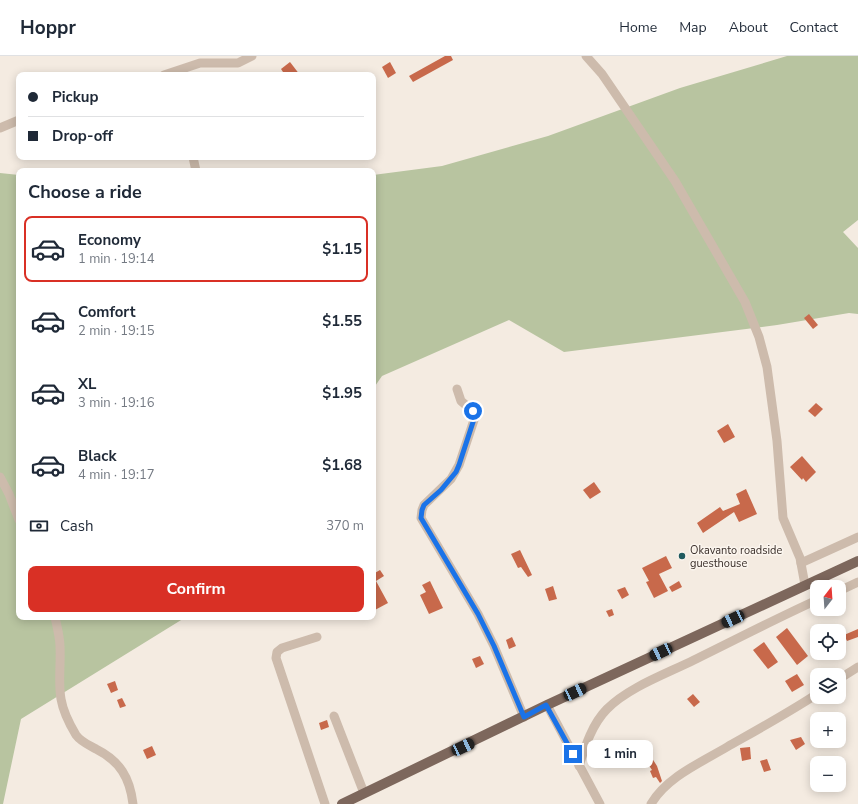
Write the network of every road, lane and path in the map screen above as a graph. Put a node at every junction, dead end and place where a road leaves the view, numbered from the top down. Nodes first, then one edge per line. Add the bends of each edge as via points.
1 (252, 56) edge
2 (586, 56) edge
3 (187, 71) edge
4 (16, 121) edge
5 (0, 128) edge
6 (457, 389) dead end
7 (0, 477) edge
8 (16, 512) edge
9 (858, 537) edge
10 (858, 561) edge
11 (801, 563) junction
12 (858, 582) edge
13 (805, 586) junction
14 (846, 588) edge
15 (810, 603) edge
16 (56, 620) edge
17 (317, 637) dead end
18 (858, 667) edge
19 (846, 675) edge
20 (810, 698) edge
21 (546, 705) junction
22 (334, 716) dead end
23 (524, 717) junction
24 (579, 766) junction
25 (364, 794) junction
26 (133, 804) edge
27 (326, 804) edge
28 (342, 804) edge
29 (600, 804) edge
30 (651, 804) edge

1 - 3 street via 238,63 200,63
2 - 11 street via 602,74 675,181 752,317 767,367 778,441 784,518
4 - 5 street
6 - 23 street via 461,401 475,416 456,472 424,505 421,518 478,614
7 - 8 street
9 - 11 street
10 - 13 main road
11 - 13 street
12 - 14 street
13 - 21 main road
15 - 24 street via 662,674 614,703 599,719
16 - 26 street via 59,631 63,708 77,736 108,755 119,766 128,780
17 - 27 street via 282,648 277,652 276,658
18 - 19 street
20 - 30 street via 688,770 663,789
21 - 23 main road
21 - 24 street
22 - 25 street
23 - 25 main road
24 - 29 street
25 - 28 main road

